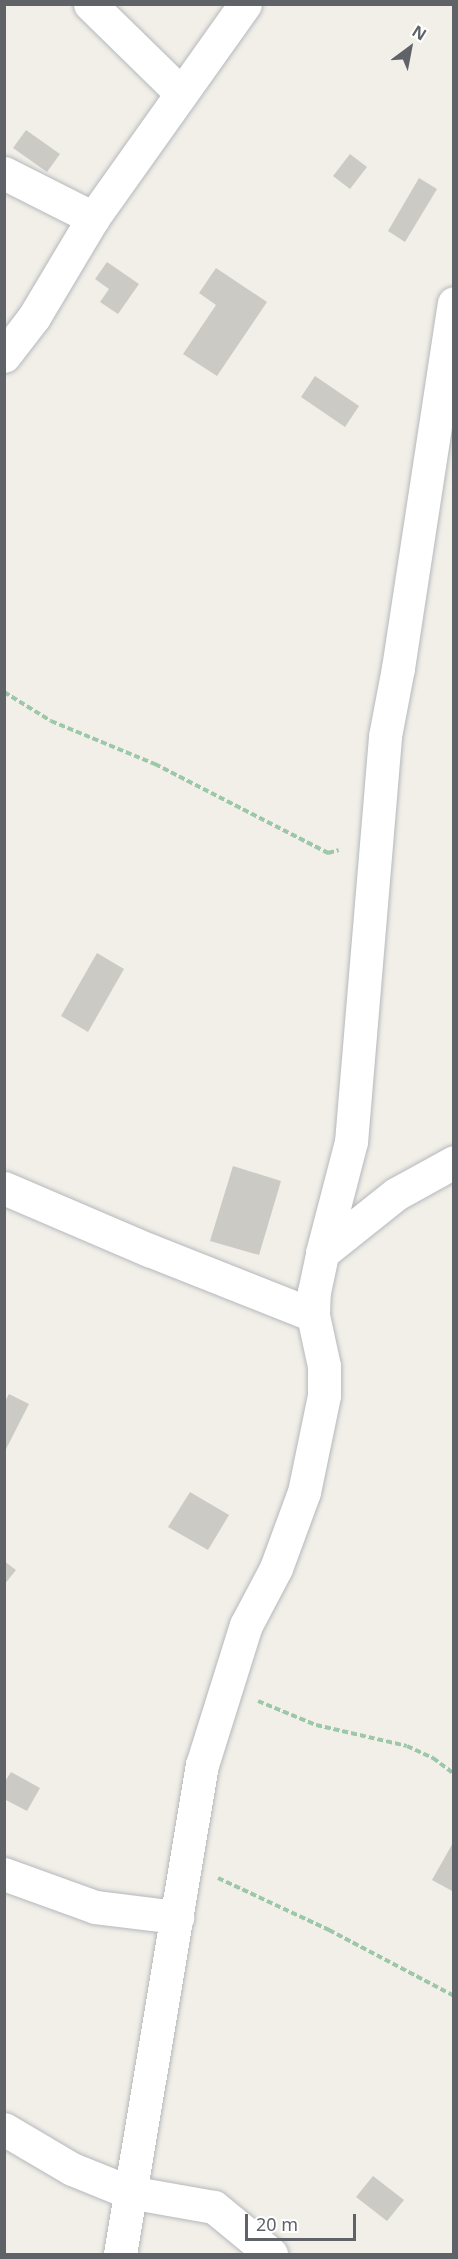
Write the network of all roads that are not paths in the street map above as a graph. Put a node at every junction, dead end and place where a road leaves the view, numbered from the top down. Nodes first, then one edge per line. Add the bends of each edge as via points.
1 (90, 4) edge
2 (244, 4) edge
3 (181, 93) junction
4 (4, 173) edge
5 (93, 218) junction
6 (453, 303) edge
7 (4, 356) edge
8 (453, 1162) edge
9 (4, 1188) edge
10 (322, 1253) junction
11 (314, 1314) junction
12 (4, 1874) edge
13 (177, 1917) junction
14 (4, 2129) edge
15 (129, 2192) junction
16 (120, 2254) edge
17 (271, 2254) edge

1 - 3 street
2 - 3 street
3 - 5 street
4 - 5 street
5 - 7 street via 34,317
6 - 10 street via 385,736 351,1142
8 - 10 street via 396,1194
9 - 11 street
10 - 11 street
11 - 13 street via 324,1366 324,1395 313,1456 276,1569 246,1625 196,1791
12 - 13 street via 95,1907
13 - 15 street
14 - 15 street via 72,2169
15 - 16 street
15 - 17 street via 214,2207

